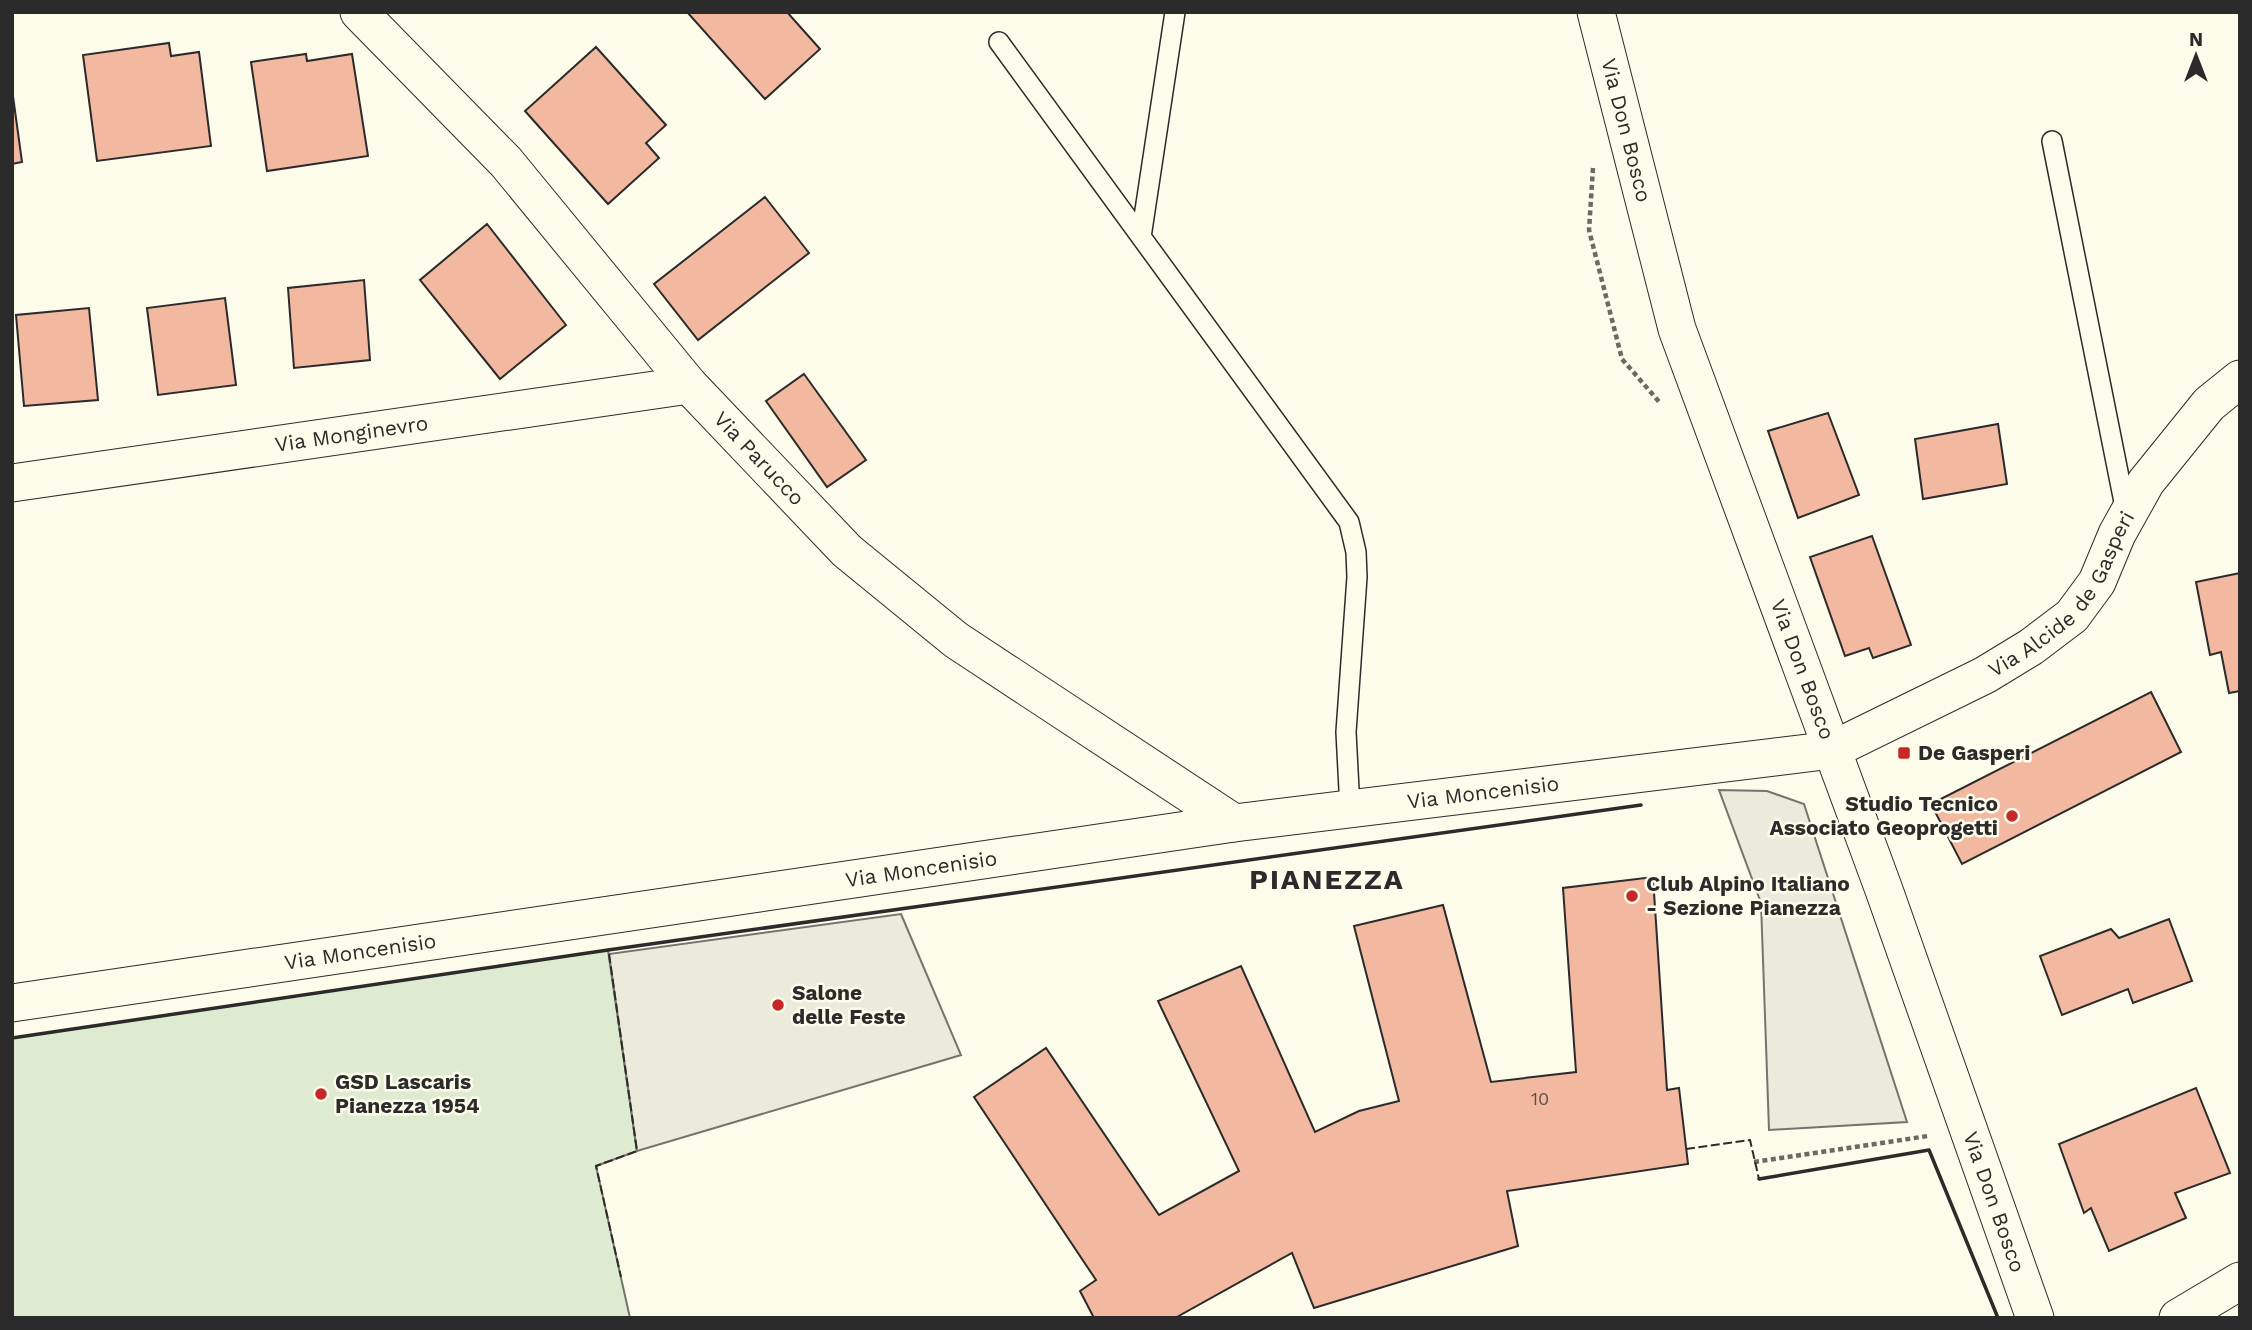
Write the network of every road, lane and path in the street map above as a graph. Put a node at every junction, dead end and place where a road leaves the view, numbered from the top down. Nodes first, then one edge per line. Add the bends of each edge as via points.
1 (359, 12) edge
2 (1175, 12) edge
3 (1596, 12) edge
4 (999, 42) dead end
5 (2052, 141) dead end
6 (1141, 237) junction
7 (2240, 379) edge
8 (689, 385) junction
9 (12, 483) edge
10 (2127, 516) junction
11 (1832, 750) junction
12 (1350, 809) junction
13 (1234, 823) junction
14 (12, 1003) edge
15 (1932, 1135) dead end
16 (1754, 1161) dead end
17 (2240, 1281) edge
18 (2035, 1318) edge
19 (2178, 1318) edge

1 - 8 street, Via Parucco via 506,162
2 - 6 lane
3 - 11 street, Via Don Bosco via 1678,329
4 - 6 lane
5 - 10 lane
6 - 12 lane via 1349,522 1357,577 1346,732
7 - 10 street, Via Alcide de Gasperi via 2181,435
8 - 9 street, Via Monginevro
8 - 13 street, Via Parucco via 847,551 956,640
10 - 11 street, Via Alcide de Gasperi via 2097,582 2072,616 1985,675
11 - 12 street, Via Moncenisio
11 - 18 street, Via Don Bosco
12 - 13 street, Via Moncenisio
13 - 14 street, Via Moncenisio
15 - 16 path
17 - 19 street

